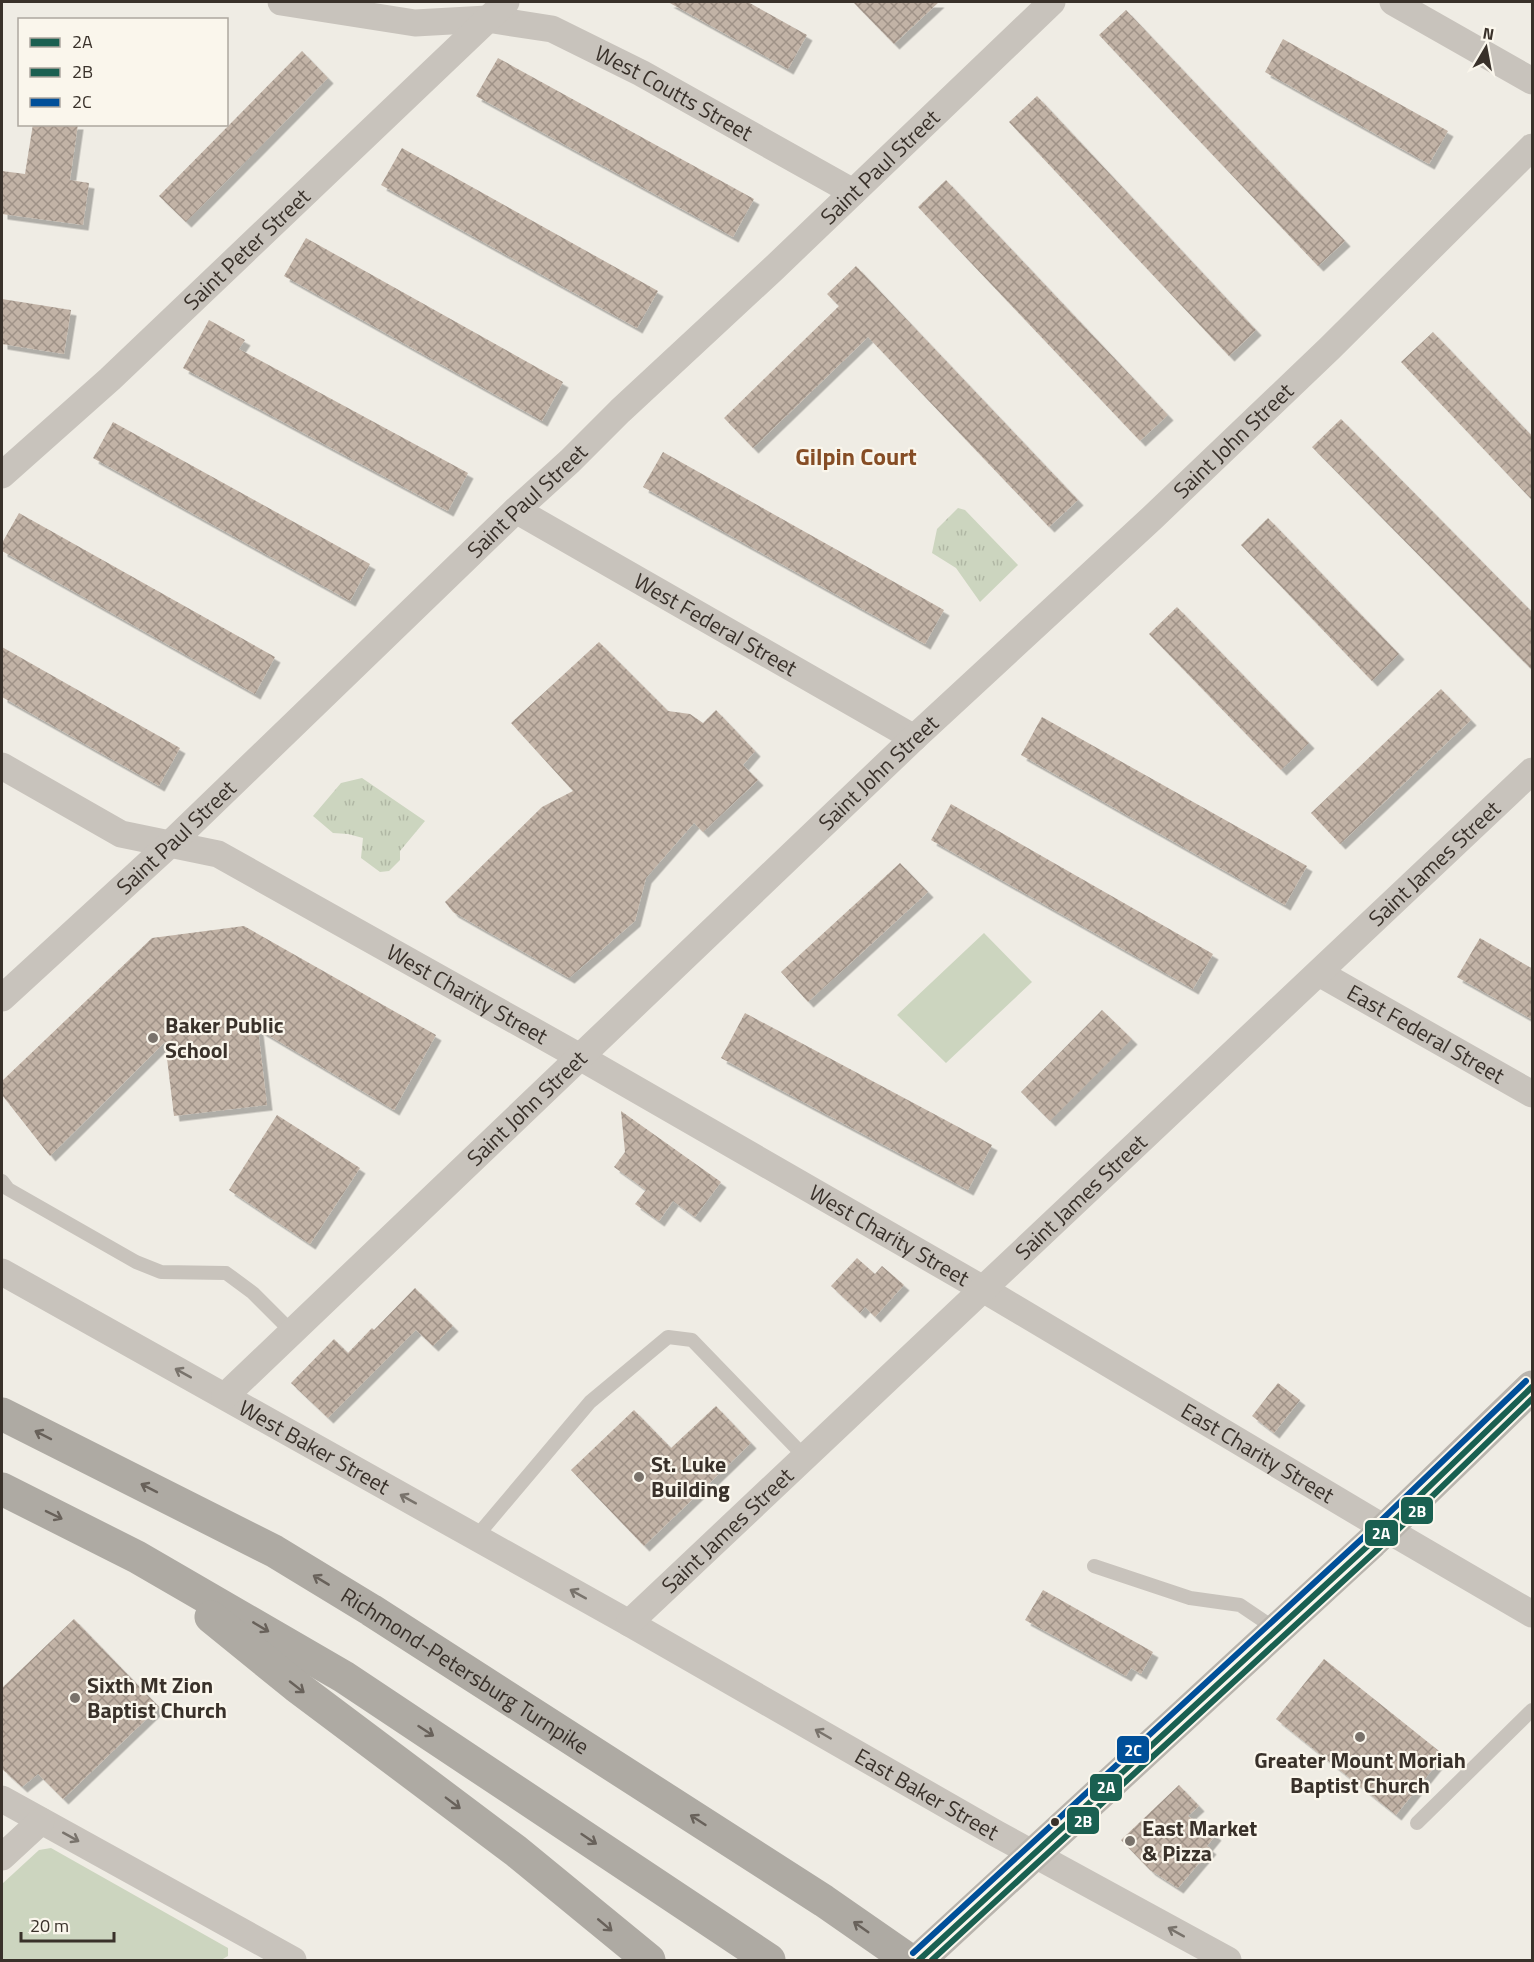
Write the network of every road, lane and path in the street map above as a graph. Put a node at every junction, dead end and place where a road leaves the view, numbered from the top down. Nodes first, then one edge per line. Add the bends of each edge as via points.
1 (281, 2) edge
2 (1052, 2) edge
3 (1393, 2) edge
4 (496, 10) edge
5 (1533, 81) edge
6 (1533, 147) edge
7 (853, 192) junction
8 (2, 475) edge
9 (516, 510) junction
10 (914, 738) junction
11 (2, 766) edge
12 (1533, 771) edge
13 (170, 844) junction
14 (1319, 973) junction
15 (2, 998) edge
16 (580, 1057) junction
17 (1533, 1094) edge
18 (2, 1181) edge
19 (2, 1272) edge
20 (983, 1289) junction
21 (292, 1332) junction
22 (1533, 1387) edge
23 (225, 1396) junction
24 (2, 1414) edge
25 (805, 1457) junction
26 (2, 1489) edge
27 (1386, 1529) junction
28 (476, 1537) junction
29 (137, 1557) junction
30 (1094, 1566) dead end
31 (1533, 1614) edge
32 (629, 1623) junction
33 (1277, 1630) junction
34 (1533, 1710) edge
35 (2, 1799) edge
36 (41, 1821) junction
37 (1417, 1823) dead end
38 (1034, 1854) junction
39 (2, 1857) edge
40 (256, 1953) edge
41 (293, 1960) edge
42 (649, 1960) edge
43 (769, 1960) edge
44 (909, 1960) edge
45 (919, 1960) edge
46 (1228, 1960) edge

1 - 4 street, West Coutts Street via 415,23
2 - 7 street, Saint Paul Street
3 - 5 street
4 - 7 street, West Coutts Street via 552,29 641,73
4 - 8 street, Saint Peter Street via 110,379
6 - 10 street, Saint John Street via 1305,372
7 - 9 street, Saint Paul Street
9 - 10 street, West Federal Street
9 - 13 street, Saint Paul Street
10 - 16 street, Saint John Street
11 - 13 street, West Charity Street via 121,834
12 - 14 street, Saint James Street
13 - 15 street, Saint Paul Street
13 - 16 street, West Charity Street via 218,854
14 - 17 street, East Federal Street
14 - 20 street, Saint James Street
16 - 20 street, West Charity Street
16 - 21 street, Saint John Street
18 - 21 lane via 8,1190 136,1262 161,1272 226,1273 253,1293
23 -> 19 street, West Baker Street
20 - 25 street, Saint James Street
20 - 27 street, East Charity Street
21 - 23 street, Saint John Street
22 - 27 street
28 -> 23 street, West Baker Street
44 -> 24 highway, Richmond-Petersburg Turnpike via 804,1888 274,1551
25 - 28 lane via 692,1340 668,1337 590,1402
25 - 32 street, Saint James Street
26 -> 29 highway
27 - 31 street, East Charity Street
27 - 33 street
32 -> 28 street, West Baker Street
29 -> 42 highway via 296,1686 516,1851
29 -> 43 highway via 344,1677
30 - 33 lane via 1190,1598 1240,1605
38 -> 32 street, East Baker Street
33 - 38 street
34 - 37 lane
35 - 36 street
36 - 39 street
36 -> 40 street
38 - 45 street
46 -> 38 street, East Baker Street
40 - 41 street

